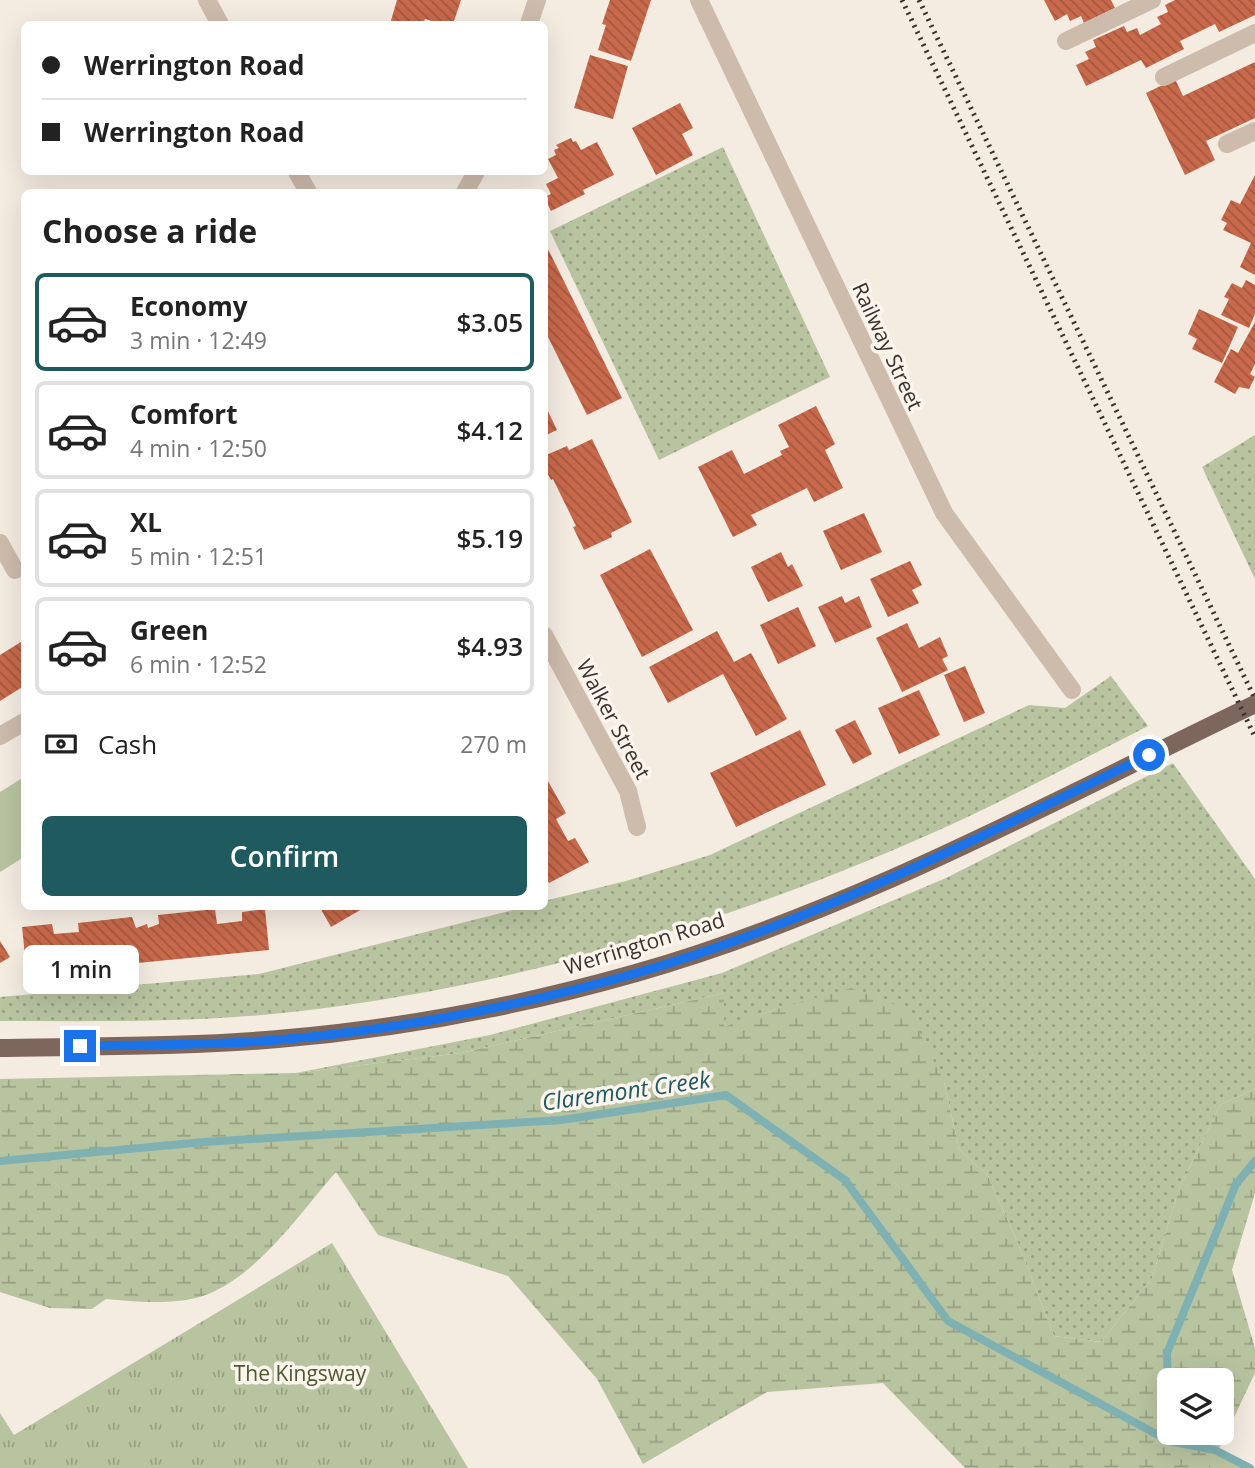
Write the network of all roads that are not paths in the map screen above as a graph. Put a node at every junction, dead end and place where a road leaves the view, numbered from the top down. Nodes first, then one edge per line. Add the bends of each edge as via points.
1 (207, 0) edge
2 (537, 0) edge
3 (699, 0) edge
4 (1152, 0) edge
5 (218, 21) edge
6 (530, 21) edge
7 (1255, 33) edge
8 (1066, 41) dead end
9 (1164, 77) dead end
10 (1255, 131) edge
11 (1227, 144) dead end
12 (0, 543) edge
13 (13, 571) edge
14 (548, 642) edge
15 (1072, 690) dead end
16 (1255, 704) edge
17 (21, 724) edge
18 (0, 736) edge
19 (636, 827) dead end
20 (0, 1048) edge

1 - 5 street
2 - 6 street
3 - 15 street, Railway Street via 943,513
4 - 8 street
7 - 9 street
10 - 11 street
12 - 13 street
14 - 19 street, Walker Street via 628,791
16 - 20 main road, Werrington Road via 874,885 750,935 636,973 463,1013 322,1035 231,1043
17 - 18 street

